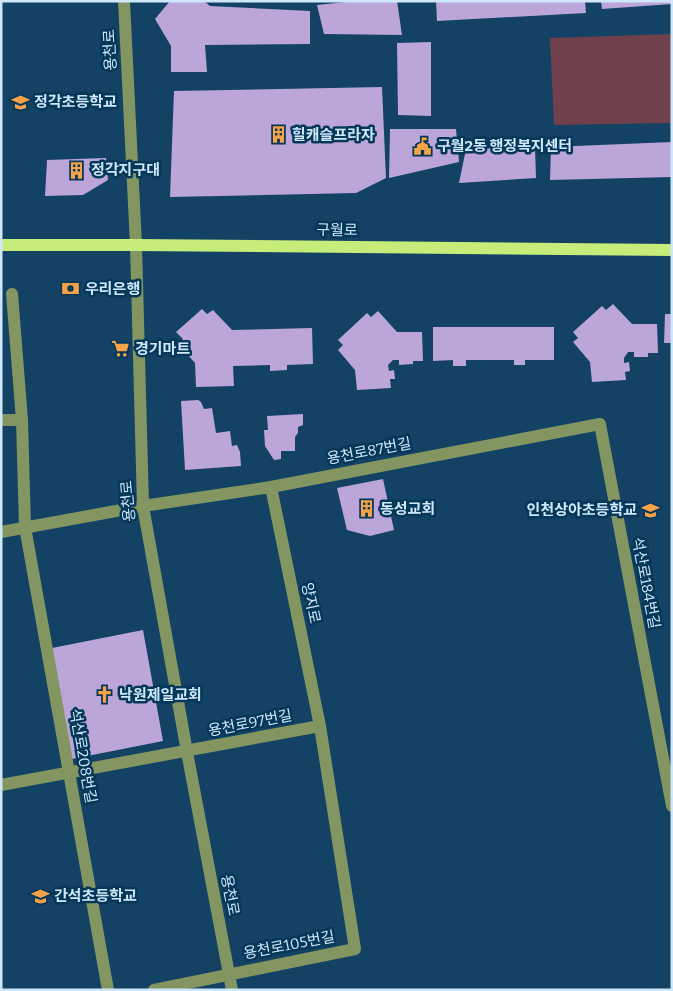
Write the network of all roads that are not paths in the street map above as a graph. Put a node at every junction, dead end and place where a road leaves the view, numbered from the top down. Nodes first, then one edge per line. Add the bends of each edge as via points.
1 (124, 1) edge
2 (136, 244) junction
3 (1, 245) edge
4 (672, 250) edge
5 (12, 294) dead end
6 (1, 420) edge
7 (22, 420) junction
8 (600, 424) joint
9 (271, 486) junction
10 (143, 506) junction
11 (25, 527) junction
12 (1, 532) edge
13 (320, 726) junction
14 (187, 752) junction
15 (69, 773) junction
16 (1, 785) edge
17 (672, 806) edge
18 (355, 949) joint
19 (229, 974) junction
20 (108, 990) edge
21 (154, 990) edge
22 (232, 990) edge

1 - 2 street, 용천로
2 - 3 main road, 구월로
2 - 4 main road, 구월로
2 - 10 street, 용천로
5 - 7 street, 석산로208번길
6 - 7 street
7 - 11 street, 석산로208번길
8 - 9 street, 용천로87번길
8 - 17 street, 석산로184번길
9 - 10 street, 용천로87번길
9 - 13 street, 양지로
10 - 11 street, 용천로87번길
10 - 14 street, 용천로
11 - 12 street, 용천로87번길
11 - 15 street, 석산로208번길
13 - 14 street, 용천로97번길
13 - 18 street, 양지로
14 - 15 street, 용천로97번길
14 - 19 street, 용천로
15 - 16 street, 용천로97번길
15 - 20 street, 석산로208번길
18 - 19 street, 용천로105번길
19 - 21 street, 용천로105번길
19 - 22 street, 용천로

